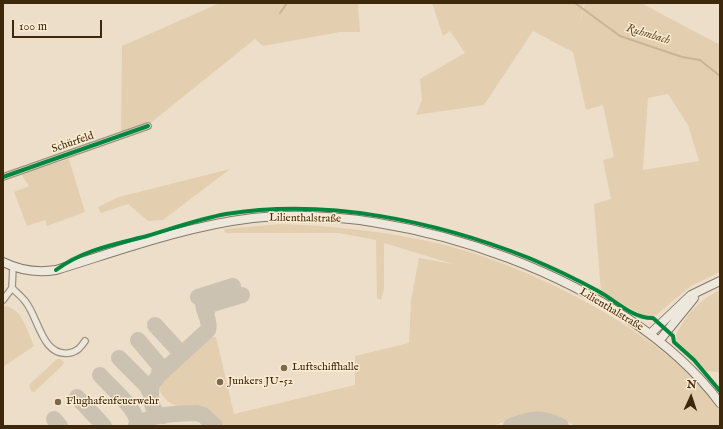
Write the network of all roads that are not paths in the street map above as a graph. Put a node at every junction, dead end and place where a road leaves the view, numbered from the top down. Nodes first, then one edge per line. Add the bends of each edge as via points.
1 (148, 126) dead end
2 (3, 177) edge
3 (3, 262) edge
4 (13, 267) junction
5 (720, 282) edge
6 (12, 288) junction
7 (702, 290) junction
8 (3, 300) edge
9 (650, 334) junction
10 (85, 340) dead end
11 (659, 341) junction
12 (720, 403) edge

1 - 2 street, Schürfeld
3 - 4 main road, Lilienthalstraße
4 - 6 street
4 - 9 main road, Lilienthalstraße via 31,272 56,270 223,222 286,217 363,221 437,235 499,254 569,285
5 - 7 main road
6 - 8 street
6 - 10 street via 25,301 36,318 46,343 53,351 62,354 72,353 81,348
7 - 9 main road via 691,296
7 - 11 main road
9 - 11 main road, Lilienthalstraße
11 - 12 main road, Lilienthalstraße via 697,374

